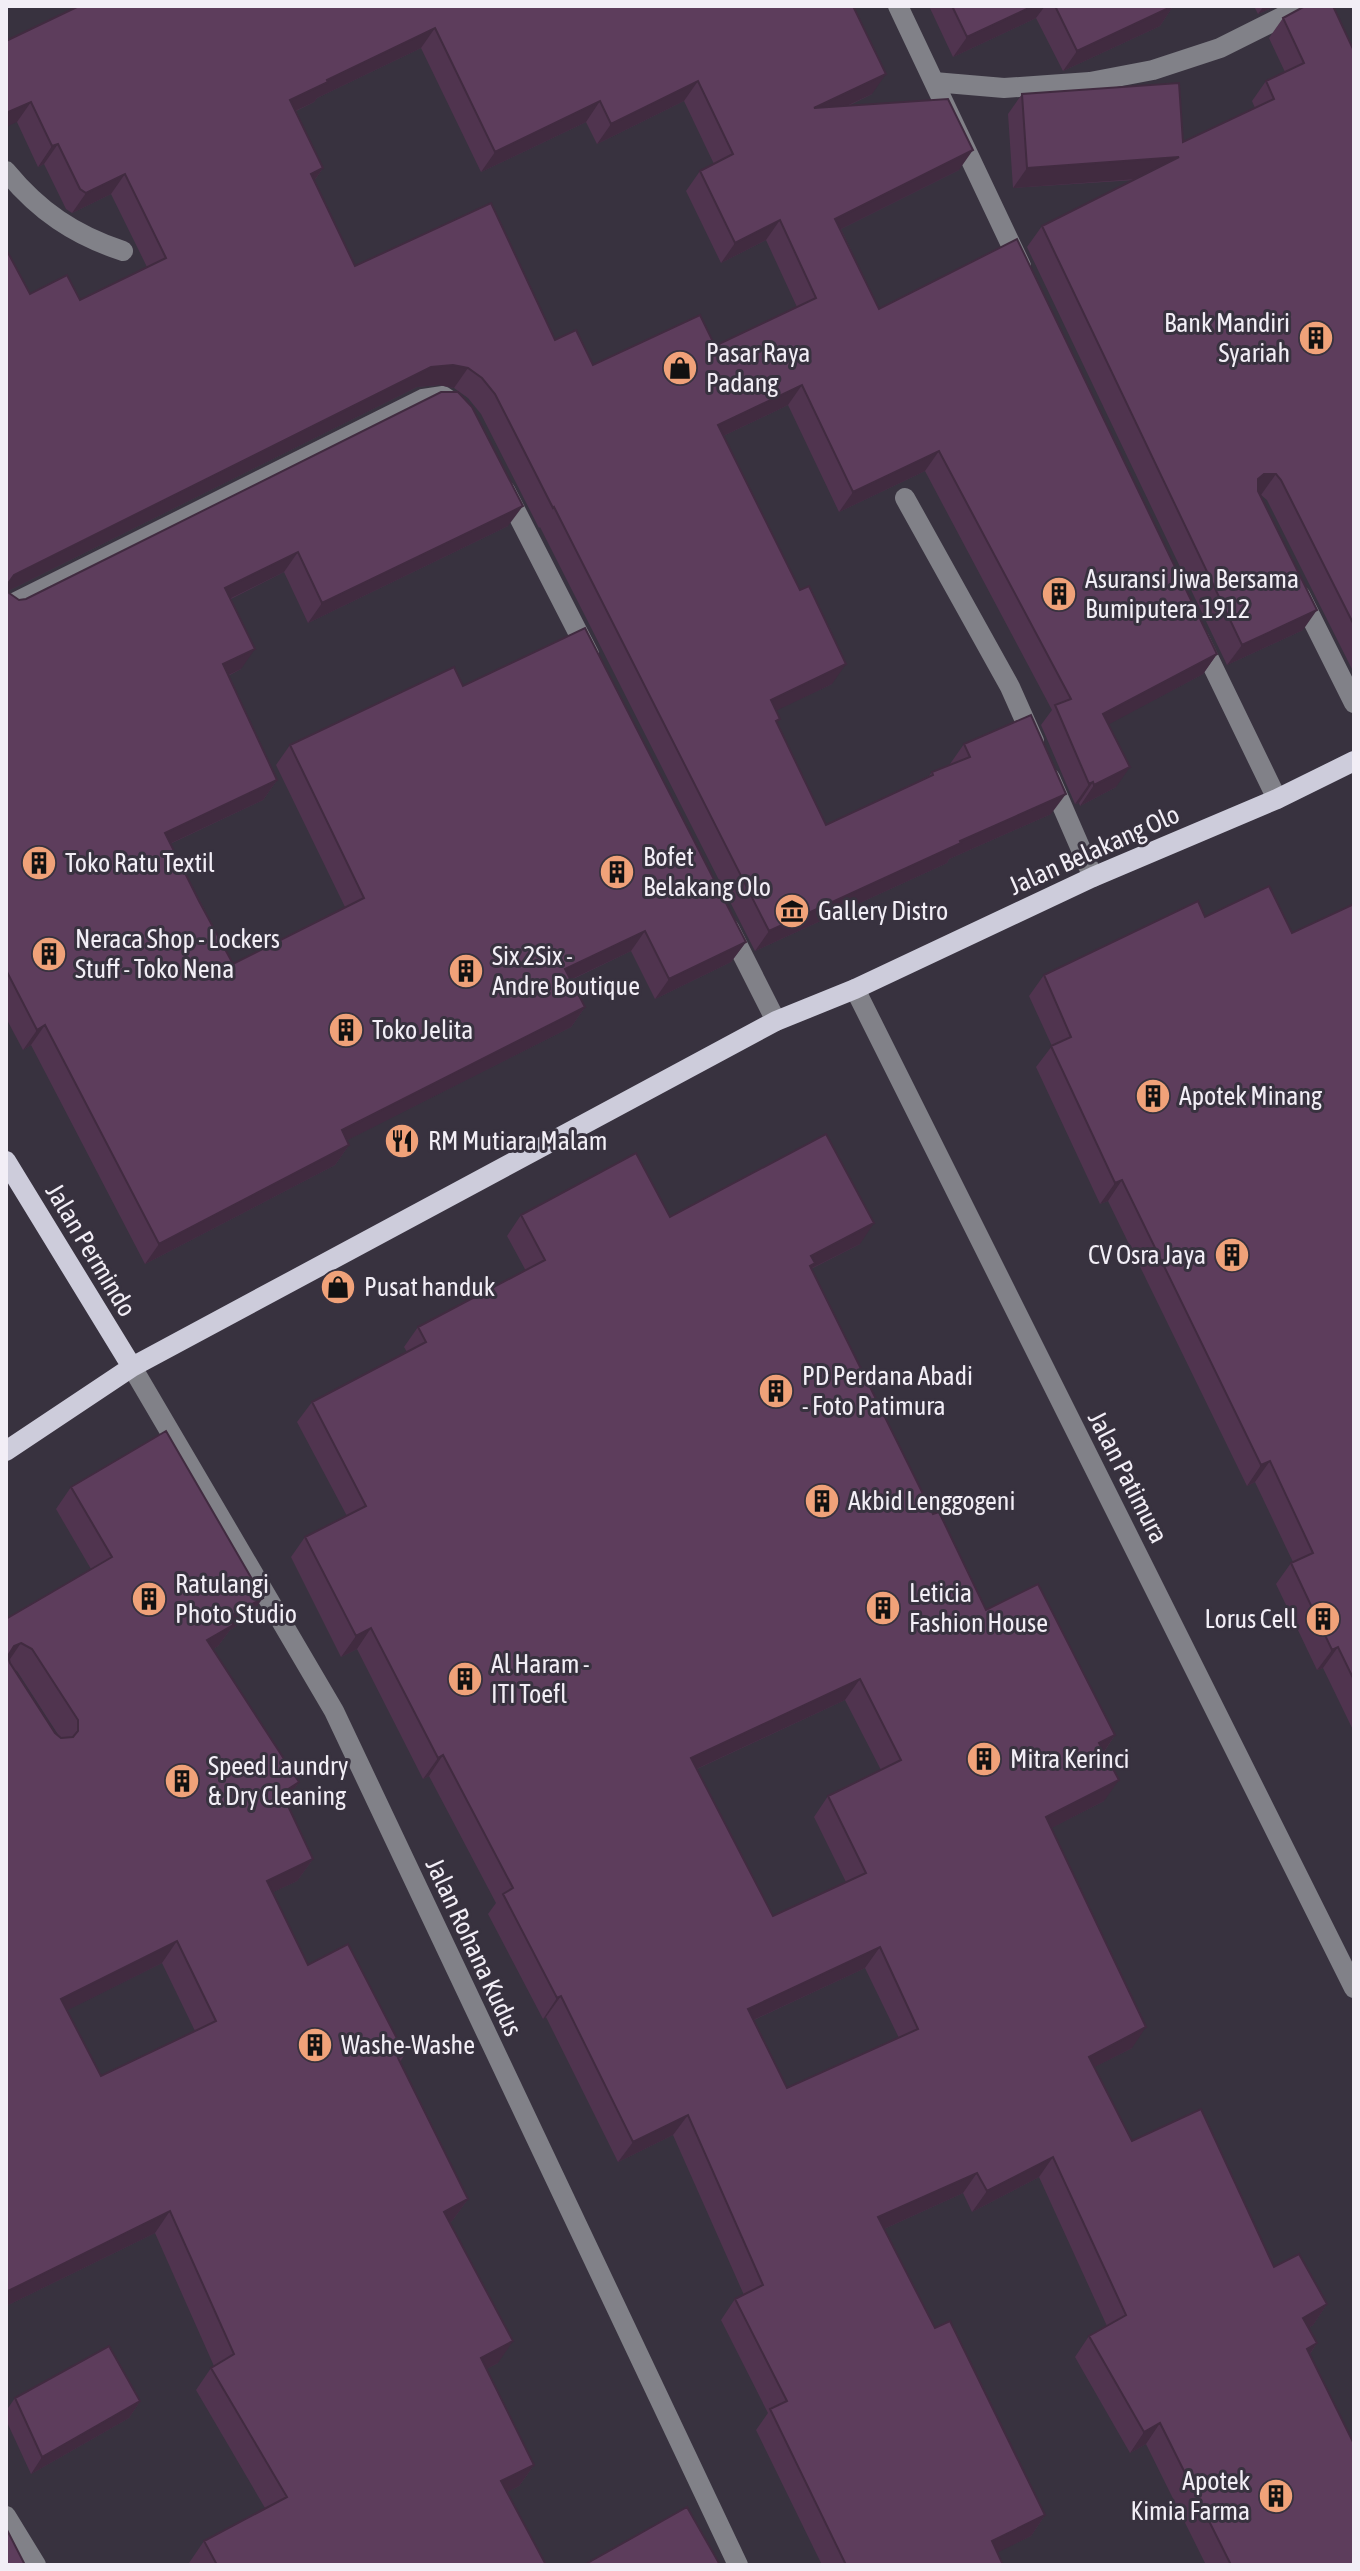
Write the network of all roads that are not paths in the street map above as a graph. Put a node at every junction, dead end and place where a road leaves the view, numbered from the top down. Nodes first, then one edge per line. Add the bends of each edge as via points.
1 (898, 6) edge
2 (1304, 6) edge
3 (934, 82) junction
4 (6, 171) edge
5 (123, 251) dead end
6 (1029, 283) edge
7 (463, 413) edge
8 (498, 476) edge
9 (905, 498) edge
10 (1290, 576) edge
11 (6, 607) edge
12 (1187, 613) edge
13 (598, 672) edge
14 (1354, 703) edge
15 (1354, 761) edge
16 (1277, 799) junction
17 (1093, 877) junction
18 (719, 909) edge
19 (855, 989) junction
20 (776, 1021) junction
21 (6, 1161) edge
22 (132, 1367) junction
23 (6, 1451) edge
24 (1354, 1988) edge
25 (6, 2516) edge
26 (36, 2565) edge
27 (738, 2565) edge

1 - 3 street
2 - 3 street via 1220,48 1137,73 1004,88
3 - 6 street
4 - 5 street via 70,229
7 - 11 street via 443,396 423,399
8 - 13 street
9 - 17 street via 1010,687
10 - 14 street
12 - 16 street
15 - 16 main road, Jalan Belakang Olo
16 - 17 main road, Jalan Belakang Olo
17 - 19 main road, Jalan Belakang Olo
18 - 20 street
19 - 20 main road, Jalan Belakang Olo
19 - 24 street, Jalan Patimura
20 - 22 main road, Jalan Belakang Olo
21 - 22 main road, Jalan Permindo
22 - 23 main road, Jalan Belakang Olo
22 - 27 street, Jalan Rohana Kudus via 334,1711
25 - 26 street

